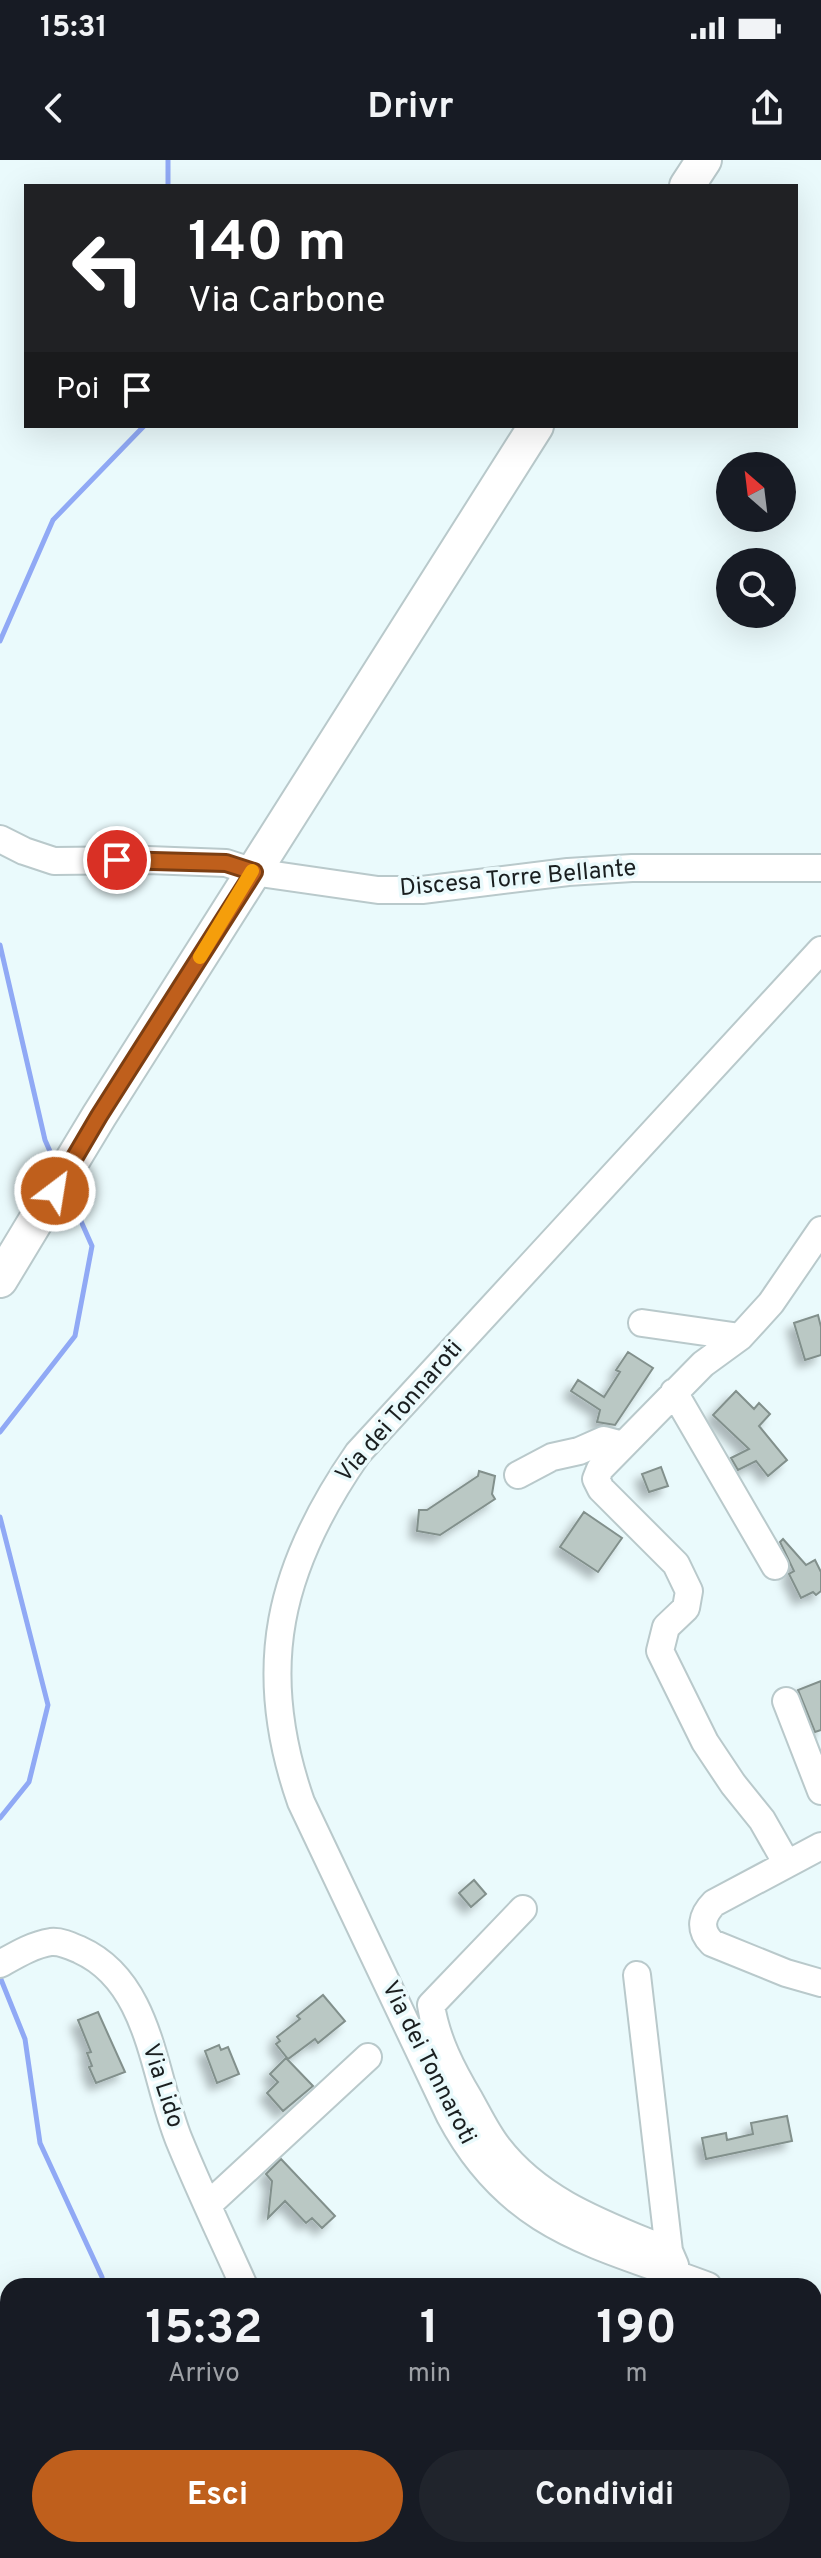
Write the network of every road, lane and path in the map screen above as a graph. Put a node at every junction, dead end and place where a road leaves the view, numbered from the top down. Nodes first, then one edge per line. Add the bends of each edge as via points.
1 (704, 160) edge
2 (688, 184) edge
3 (535, 428) edge
4 (0, 839) edge
5 (784, 868) junction
6 (821, 868) edge
7 (254, 872) junction
8 (821, 882) edge
9 (819, 951) edge
10 (821, 1230) edge
11 (0, 1280) edge
12 (642, 1323) dead end
13 (740, 1337) junction
14 (674, 1392) junction
15 (623, 1445) junction
16 (518, 1475) dead end
17 (775, 1566) dead end
18 (786, 1701) dead end
19 (821, 1791) edge
20 (821, 1846) edge
21 (787, 1864) junction
22 (523, 1909) dead end
23 (0, 1964) edge
24 (637, 1975) dead end
25 (821, 1983) edge
26 (368, 2057) dead end
27 (208, 2205) junction
28 (669, 2251) junction
29 (679, 2275) junction
30 (240, 2278) edge
31 (687, 2278) edge

1 - 2 main road
3 - 7 main road
4 - 7 street, Discesa Torre Bellante via 54,861 202,861
5 - 6 street, Discesa Torre Bellante
5 - 7 street, Discesa Torre Bellante via 632,868 422,890 378,890
5 - 8 street
7 - 11 main road
9 - 29 street, Via dei Tonnaroti via 358,1453 317,1520 293,1574 280,1623 280,1715 301,1802 459,2133 499,2184 539,2216 598,2247
10 - 13 street via 771,1303
12 - 13 street
13 - 14 street
14 - 15 street
14 - 17 street
15 - 16 street via 604,1440
15 - 21 street via 596,1479 676,1564 689,1591 686,1608 666,1627 660,1651 705,1742
18 - 19 street
20 - 21 street
21 - 25 street via 714,1903 702,1923 712,1943
22 - 28 street via 431,2005 435,2030 498,2148 532,2182 580,2215
23 - 27 street, Via Lido via 53,1942 101,1961 121,1980 136,2007 178,2139
24 - 28 street
26 - 27 street
27 - 30 street, Via Lido
28 - 29 street
29 - 31 street, Via dei Tonnaroti

